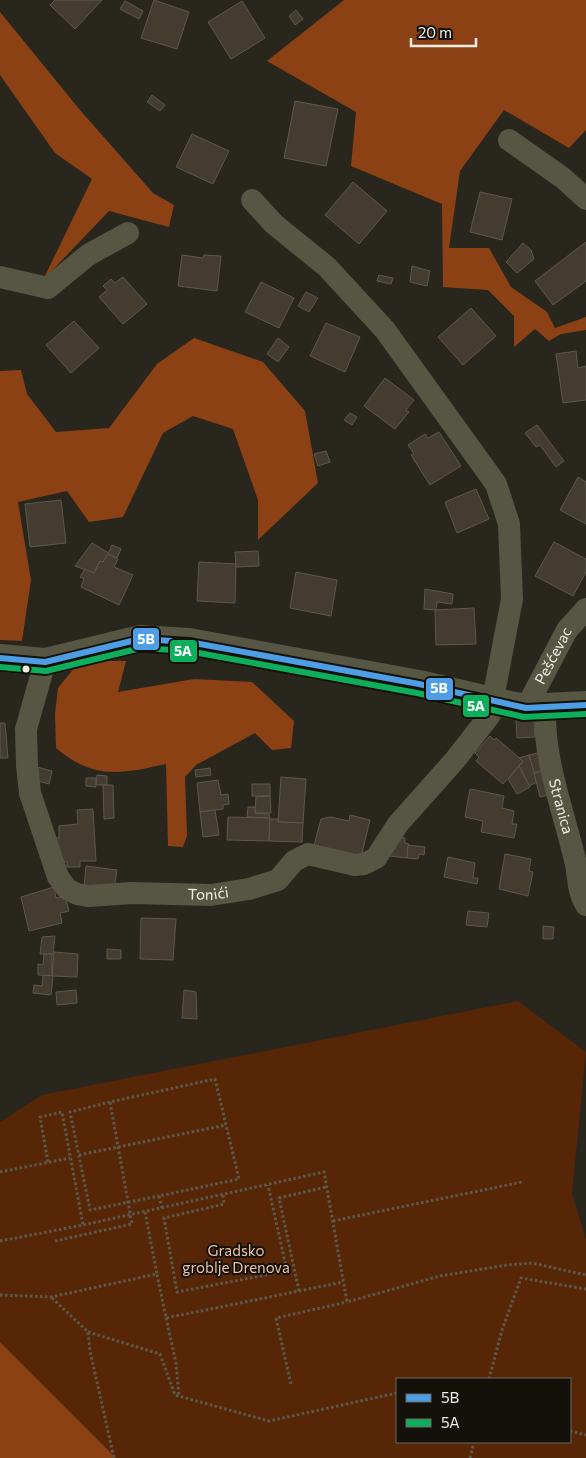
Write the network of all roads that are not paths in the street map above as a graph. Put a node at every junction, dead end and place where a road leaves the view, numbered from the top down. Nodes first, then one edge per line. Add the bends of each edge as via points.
1 (509, 140) dead end
2 (586, 199) edge
3 (252, 200) dead end
4 (128, 233) dead end
5 (0, 276) edge
6 (586, 609) edge
7 (0, 658) edge
8 (45, 662) junction
9 (492, 702) junction
10 (586, 705) edge
11 (536, 707) junction
12 (586, 904) edge

1 - 2 street via 563,178
3 - 9 street, Tonići via 274,224 327,267 385,330 496,484 509,524 512,599
4 - 5 street via 88,254 48,288
6 - 11 street, Pešćevac via 566,630
7 - 8 street
8 - 9 street via 140,639 189,642 419,684
8 - 9 street, Tonići via 26,728 30,793 58,877 67,889 88,896 132,892 211,895 249,889 278,880 294,861 308,854 355,865 364,864 376,858 398,824 455,760 490,715
9 - 11 street
10 - 11 street
11 - 12 street, Stranica via 544,723 552,777 577,868 580,895

